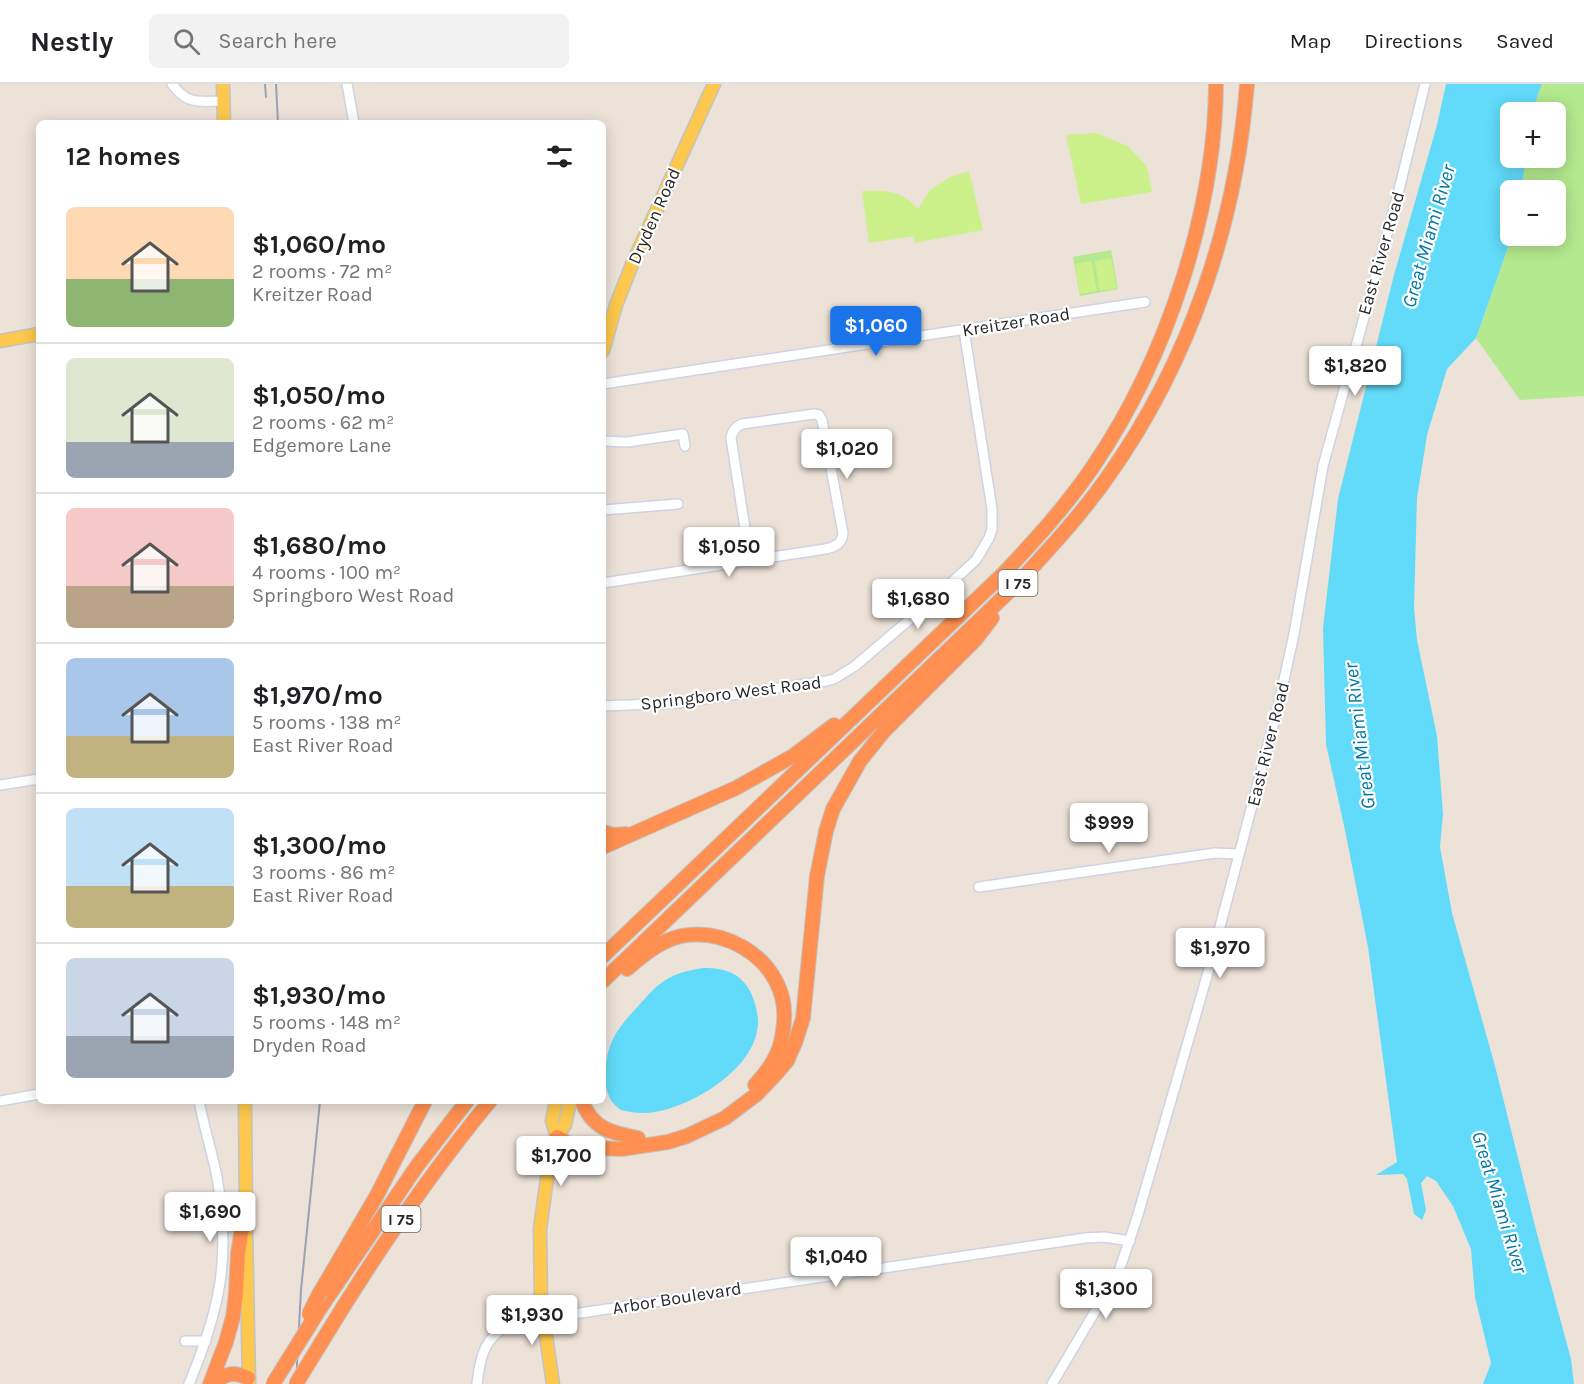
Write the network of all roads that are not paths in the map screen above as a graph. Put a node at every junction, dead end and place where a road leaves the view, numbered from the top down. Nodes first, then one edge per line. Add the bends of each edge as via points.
1 (172, 84) edge
2 (223, 84) edge
3 (348, 84) edge
4 (714, 84) edge
5 (1216, 84) edge
6 (1247, 84) edge
7 (1425, 84) edge
8 (224, 101) junction
9 (224, 120) edge
10 (354, 120) edge
11 (1144, 302) dead end
12 (964, 330) junction
13 (36, 335) edge
14 (606, 340) edge
15 (0, 341) edge
16 (606, 384) edge
17 (606, 441) edge
18 (685, 446) dead end
19 (678, 504) dead end
20 (606, 510) edge
21 (750, 561) junction
22 (606, 583) edge
23 (1018, 583) junction
24 (895, 678) junction
25 (606, 706) edge
26 (36, 779) edge
27 (0, 785) edge
28 (639, 831) junction
29 (606, 833) edge
30 (606, 846) edge
31 (1239, 855) junction
32 (979, 887) dead end
33 (606, 954) edge
34 (607, 979) edge
35 (36, 1095) edge
36 (0, 1101) edge
37 (200, 1104) edge
38 (244, 1104) edge
39 (423, 1104) edge
40 (465, 1104) edge
41 (488, 1104) edge
42 (555, 1104) edge
43 (569, 1104) edge
44 (583, 1104) edge
45 (557, 1137) junction
46 (638, 1138) junction
47 (246, 1203) junction
48 (1130, 1241) junction
49 (543, 1319) junction
50 (185, 1341) dead end
51 (206, 1341) junction
52 (276, 1378) edge
53 (249, 1381) edge
54 (189, 1384) edge
55 (212, 1384) edge
56 (296, 1384) edge
57 (477, 1384) edge
58 (553, 1384) edge
59 (1052, 1384) edge

1 - 8 street via 186,99
2 - 8 main road
3 - 10 street
4 - 14 main road, Dryden Road via 633,262
5 - 24 highway, I 75 via 1209,164 1194,237 1175,302 1132,400 1095,464 1038,537
6 - 23 highway, I 75 via 1238,157 1223,227 1187,334 1160,392 1109,475 1061,537
7 - 31 street, East River Road via 1323,466 1289,660
8 - 9 main road
11 - 12 street, Kreitzer Road
12 - 16 street, Kreitzer Road
12 - 25 street, Springboro West Road via 993,519 989,538 976,560 855,666 834,679 678,703
13 - 15 main road
17 - 18 street via 683,434
19 - 20 street
21 - 21 street via 732,433 742,424 814,414 821,418 826,437 843,533 840,543
21 - 22 street
23 - 34 highway, I 75
23 - 45 highway via 976,639 884,731 860,761 833,809 817,876 803,1018 787,1061 776,1076 725,1118 668,1142 621,1149 569,1144
24 - 28 highway via 793,756 736,788
24 - 33 highway, I 75
26 - 27 street
28 - 29 highway
28 - 30 highway
31 - 32 street via 1205,854
31 - 48 street, East River Road
34 - 46 highway via 658,946 680,937 704,935 735,942 750,951 771,975 783,998 781,1044 775,1059 749,1090 706,1119
35 - 36 street
37 - 51 street via 224,1233 221,1282
38 - 47 main road
39 - 52 highway, bridge
40 - 52 highway, I 75, bridge via 417,1166
41 - 56 highway, I 75, bridge via 444,1157 359,1280
42 - 45 main road via 552,1121
43 - 45 main road via 565,1125
44 - 46 highway via 599,1126
45 - 46 highway via 602,1141
45 - 49 main road via 540,1229
47 - 53 main road
47 - 55 highway via 233,1317
48 - 49 street, Arbor Boulevard via 1085,1238
48 - 59 street, East River Road via 1119,1271
49 - 57 street, Arbor Boulevard via 513,1323 495,1334 482,1355
49 - 58 main road
50 - 51 street
51 - 54 street
53 - 55 highway via 231,1373

